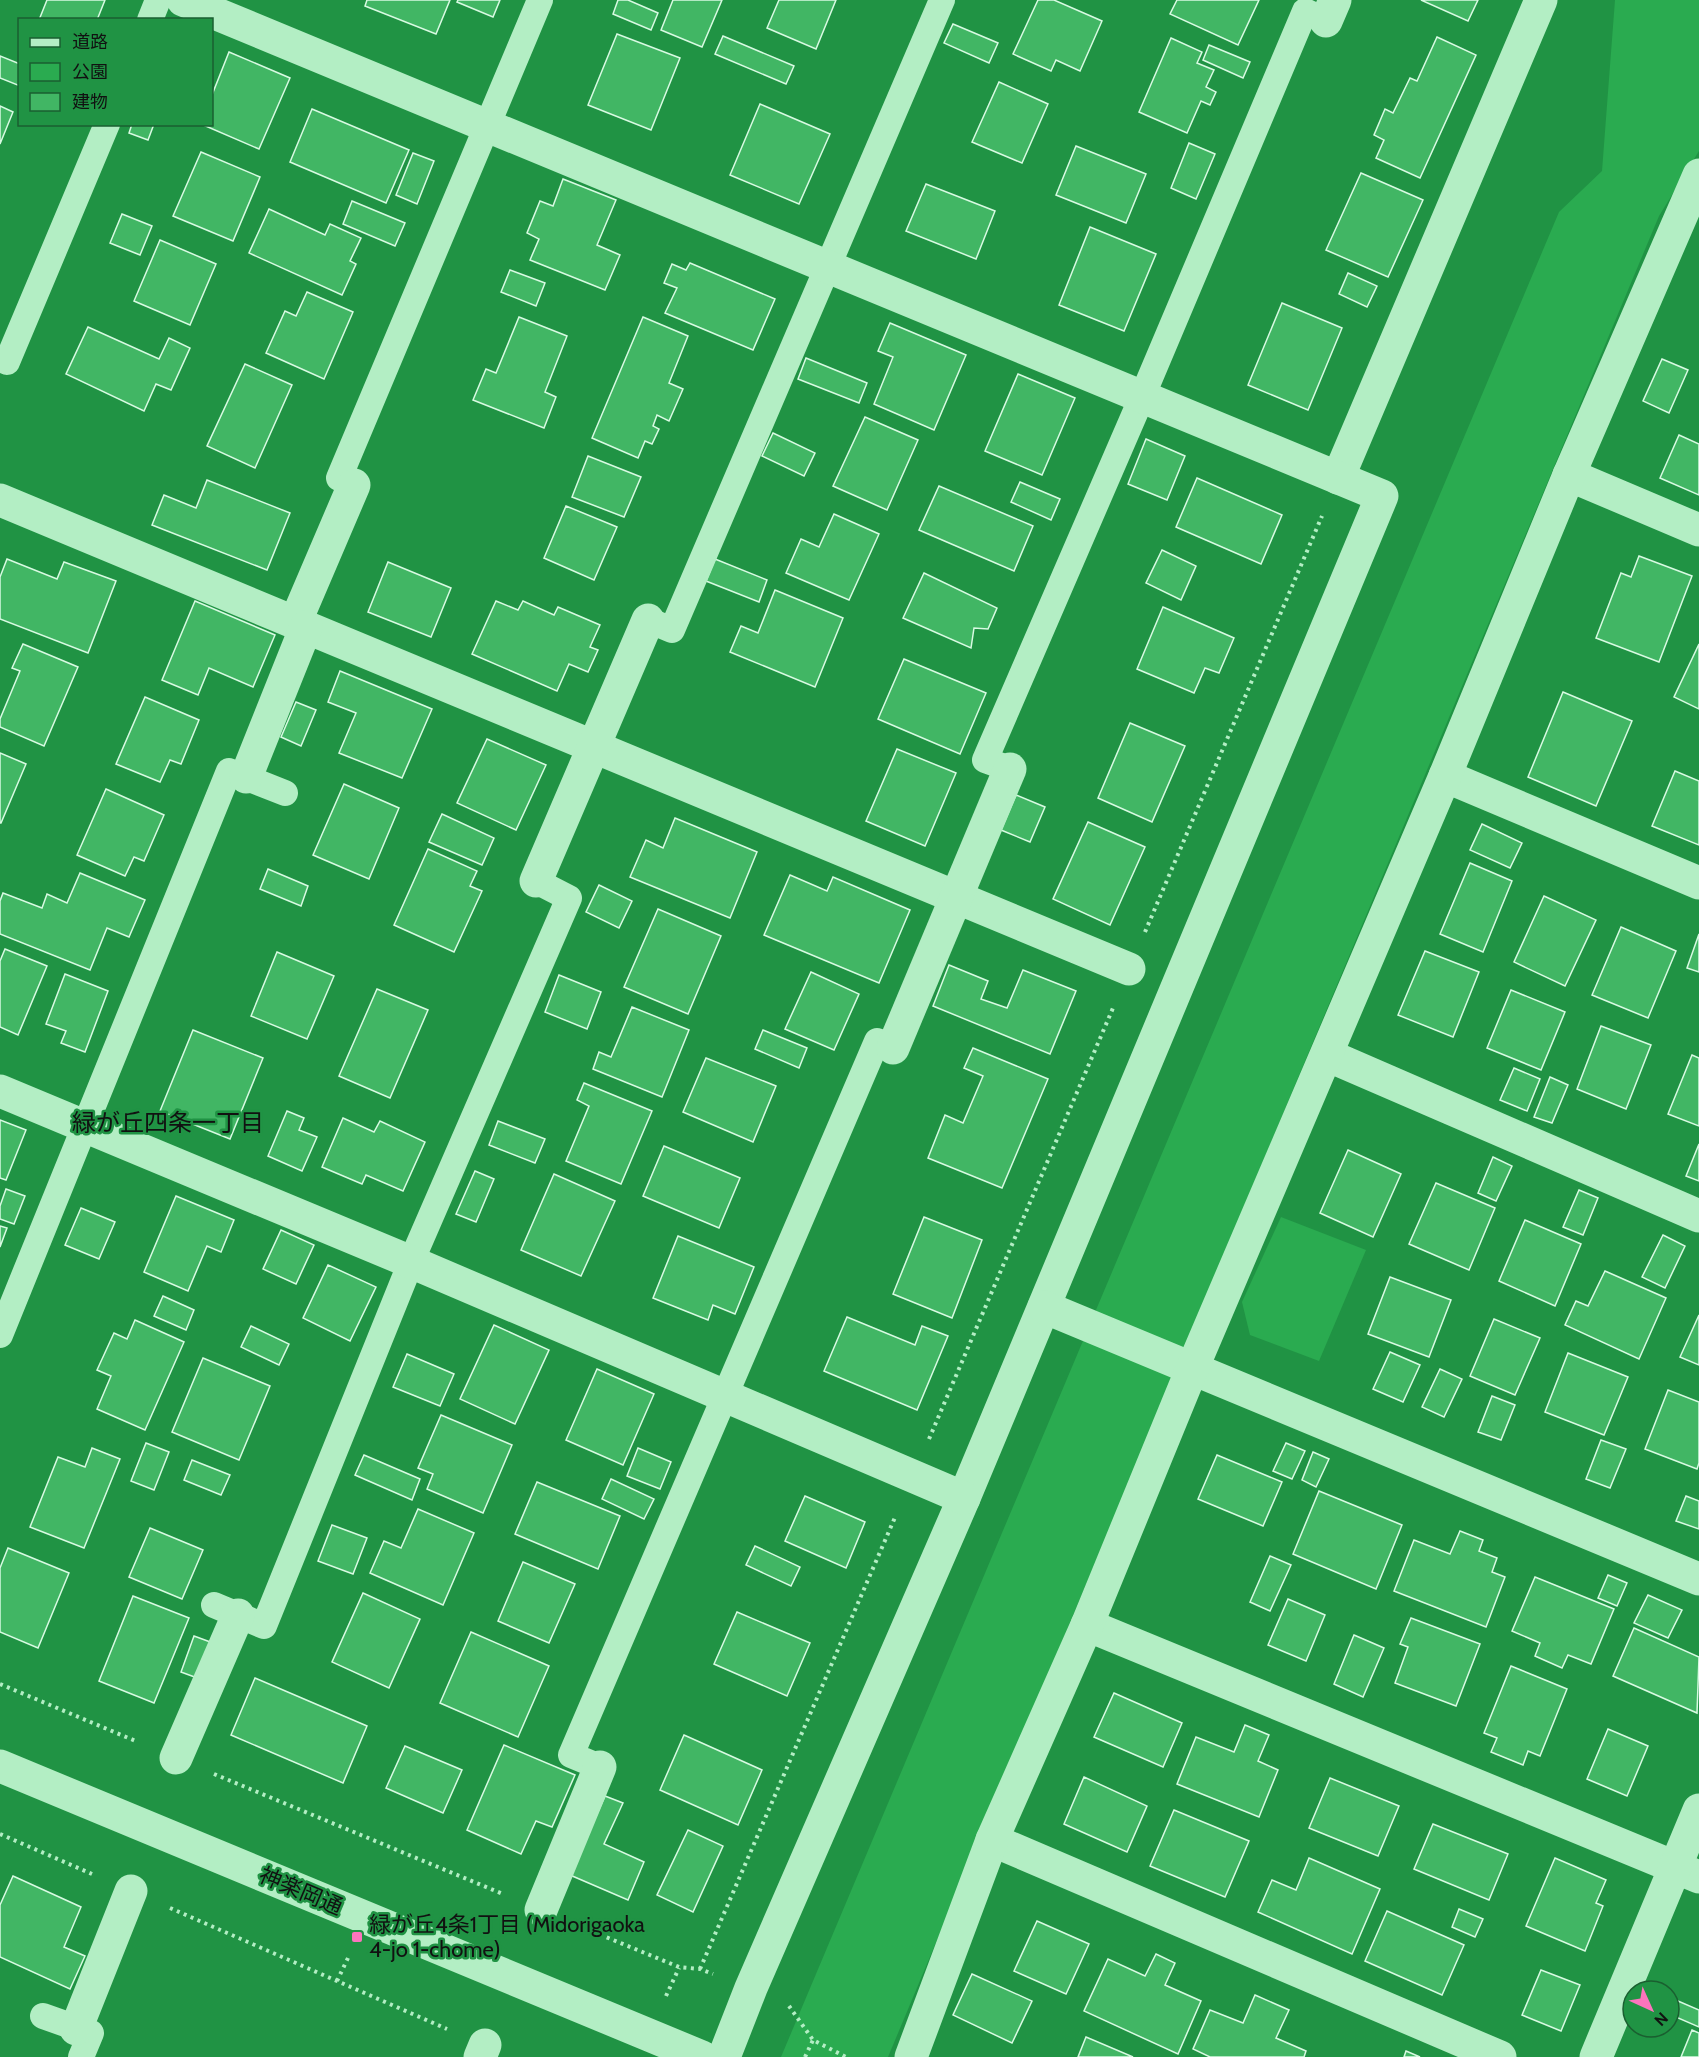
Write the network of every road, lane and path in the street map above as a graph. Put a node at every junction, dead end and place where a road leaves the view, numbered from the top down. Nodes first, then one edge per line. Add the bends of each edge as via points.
1 (158, 0) edge
2 (183, 0) edge
3 (540, 0) edge
4 (942, 0) edge
5 (1541, 0) edge
6 (1330, 10) edge
7 (151, 18) edge
8 (105, 126) edge
9 (488, 127) junction
10 (1699, 175) edge
11 (827, 267) junction
12 (0, 358) edge
13 (1142, 397) junction
14 (1569, 475) junction
15 (1338, 478) junction
16 (354, 485) joint
17 (0, 500) edge
18 (1699, 530) edge
19 (648, 620) joint
20 (301, 625) junction
21 (593, 747) junction
22 (1010, 769) joint
23 (1445, 776) junction
24 (246, 777) junction
25 (285, 793) dead end
26 (536, 881) joint
27 (1699, 883) edge
28 (956, 897) junction
29 (1129, 969) junction
30 (893, 1048) joint
31 (1327, 1055) junction
32 (0, 1091) edge
33 (85, 1126) junction
34 (1699, 1216) edge
35 (411, 1262) junction
36 (1044, 1307) junction
37 (0, 1335) edge
38 (1192, 1369) junction
39 (724, 1398) junction
40 (913, 1477) junction
41 (964, 1498) junction
42 (1699, 1579) edge
43 (226, 1610) joint
44 (1087, 1625) junction
45 (0, 1684) edge
46 (176, 1758) junction
47 (0, 1766) edge
48 (600, 1767) joint
49 (1699, 1810) edge
50 (0, 1834) edge
51 (992, 1840) junction
52 (1687, 1872) edge
53 (131, 1891) junction
54 (541, 1910) junction
55 (348, 1958) dead end
56 (337, 1982) junction
57 (788, 2005) dead end
58 (44, 2016) dead end
59 (813, 2040) junction
60 (78, 2043) edge
61 (483, 2051) edge
62 (702, 2057) edge
63 (724, 2057) edge
64 (805, 2057) edge
65 (846, 2057) edge
66 (911, 2057) edge
67 (1500, 2057) edge
68 (1596, 2057) edge

1 - 7 lane
2 - 9 street
3 - 9 lane
4 - 11 lane
5 - 15 street
6 - 13 lane via 1305,11
8 - 12 lane via 8,362
9 - 11 street
9 - 16 lane via 339,478
10 - 14 street
11 - 13 street
11 - 19 lane via 672,630
13 - 15 street
13 - 22 lane via 984,760
14 - 18 street
14 - 23 street
15 - 29 path
15 - 36 street via 1382,496
16 - 20 street
17 - 20 street
19 - 21 street
20 - 21 street
20 - 24 street
21 - 26 street
21 - 28 street
22 - 28 street
23 - 27 street
23 - 31 street
24 - 25 lane
24 - 33 lane via 229,771
26 - 35 lane via 569,898
28 - 29 street
28 - 30 street
29 - 40 path
30 - 39 lane via 877,1041
31 - 34 street
31 - 38 street
32 - 33 street
33 - 35 street
33 - 37 lane
35 - 39 street
35 - 43 lane via 264,1626
36 - 38 street
36 - 41 street
38 - 42 street
38 - 44 street
39 - 40 street
39 - 48 lane via 571,1755
40 - 41 street
40 - 54 path via 700,1969 679,1968
41 - 63 street
43 - 46 street
44 - 51 street
44 - 52 street
45 - 46 path
46 - 54 path
47 - 62 street, 神楽岡通
48 - 54 street
49 - 52 street
50 - 53 path
51 - 66 street
51 - 67 street
52 - 68 street
53 - 56 path
53 - 60 street
55 - 56 path
56 - 61 path
57 - 59 path
58 - 60 lane
59 - 64 path
59 - 65 path

